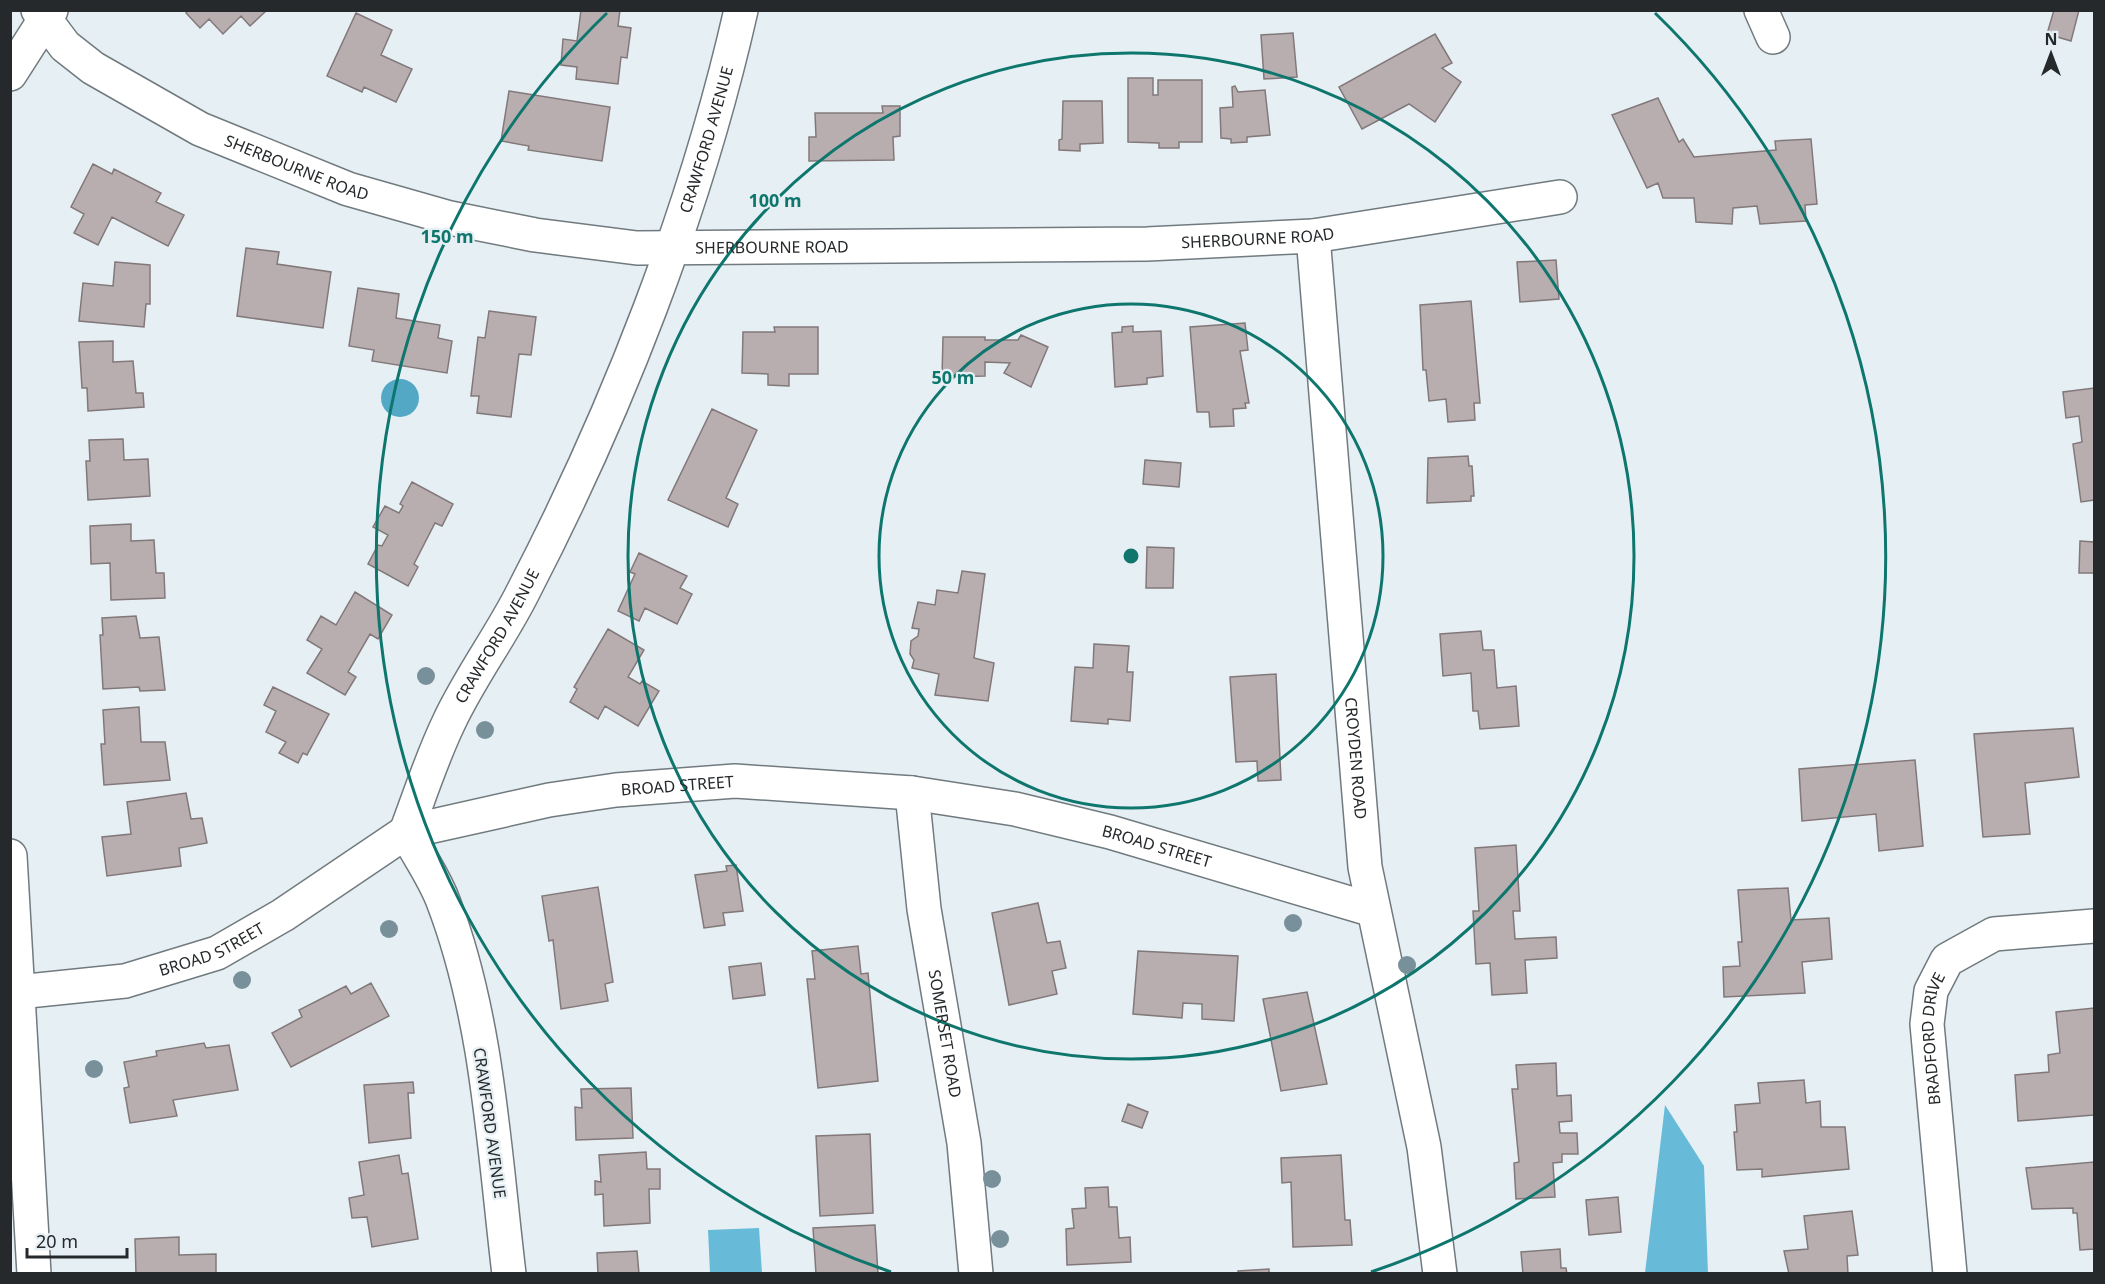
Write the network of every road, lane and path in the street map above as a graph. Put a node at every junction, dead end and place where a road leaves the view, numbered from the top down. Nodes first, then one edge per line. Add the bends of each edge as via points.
1 (741, 10) edge
2 (45, 14) edge
3 (10, 74) edge
4 (1560, 197) dead end
5 (1313, 236) junction
6 (673, 248) junction
7 (912, 793) junction
8 (406, 832) junction
9 (11, 868) edge
10 (1372, 910) junction
11 (2094, 926) edge
12 (14, 992) edge
13 (34, 1274) edge
14 (509, 1274) edge
15 (976, 1274) edge
16 (1440, 1274) edge
17 (1950, 1274) edge

1 - 6 street, CRAWFORD AVENUE via 726,77
2 - 3 street
2 - 6 street, SHERBOURNE ROAD via 66,46 93,68 200,129 348,189 450,218 536,234 637,248
4 - 5 street, SHERBOURNE ROAD
5 - 6 street, SHERBOURNE ROAD via 1147,244
5 - 10 street, CROYDEN ROAD via 1365,867
6 - 8 street, CRAWFORD AVENUE via 597,437 523,592 449,721
7 - 8 street, BROAD STREET via 735,781 616,790 520,805
7 - 10 street, BROAD STREET via 1015,809 1110,832
7 - 15 street, SOMERSET ROAD via 924,909 964,1143
8 - 12 street, BROAD STREET via 283,915 217,953 124,981
8 - 14 street, CRAWFORD AVENUE via 442,899 460,951 485,1072
9 - 12 street
10 - 16 street, CROYDEN ROAD via 1424,1147
11 - 17 street, BRADFORD DRIVE via 1994,934 1947,960 1931,991 1927,1024
12 - 13 street

